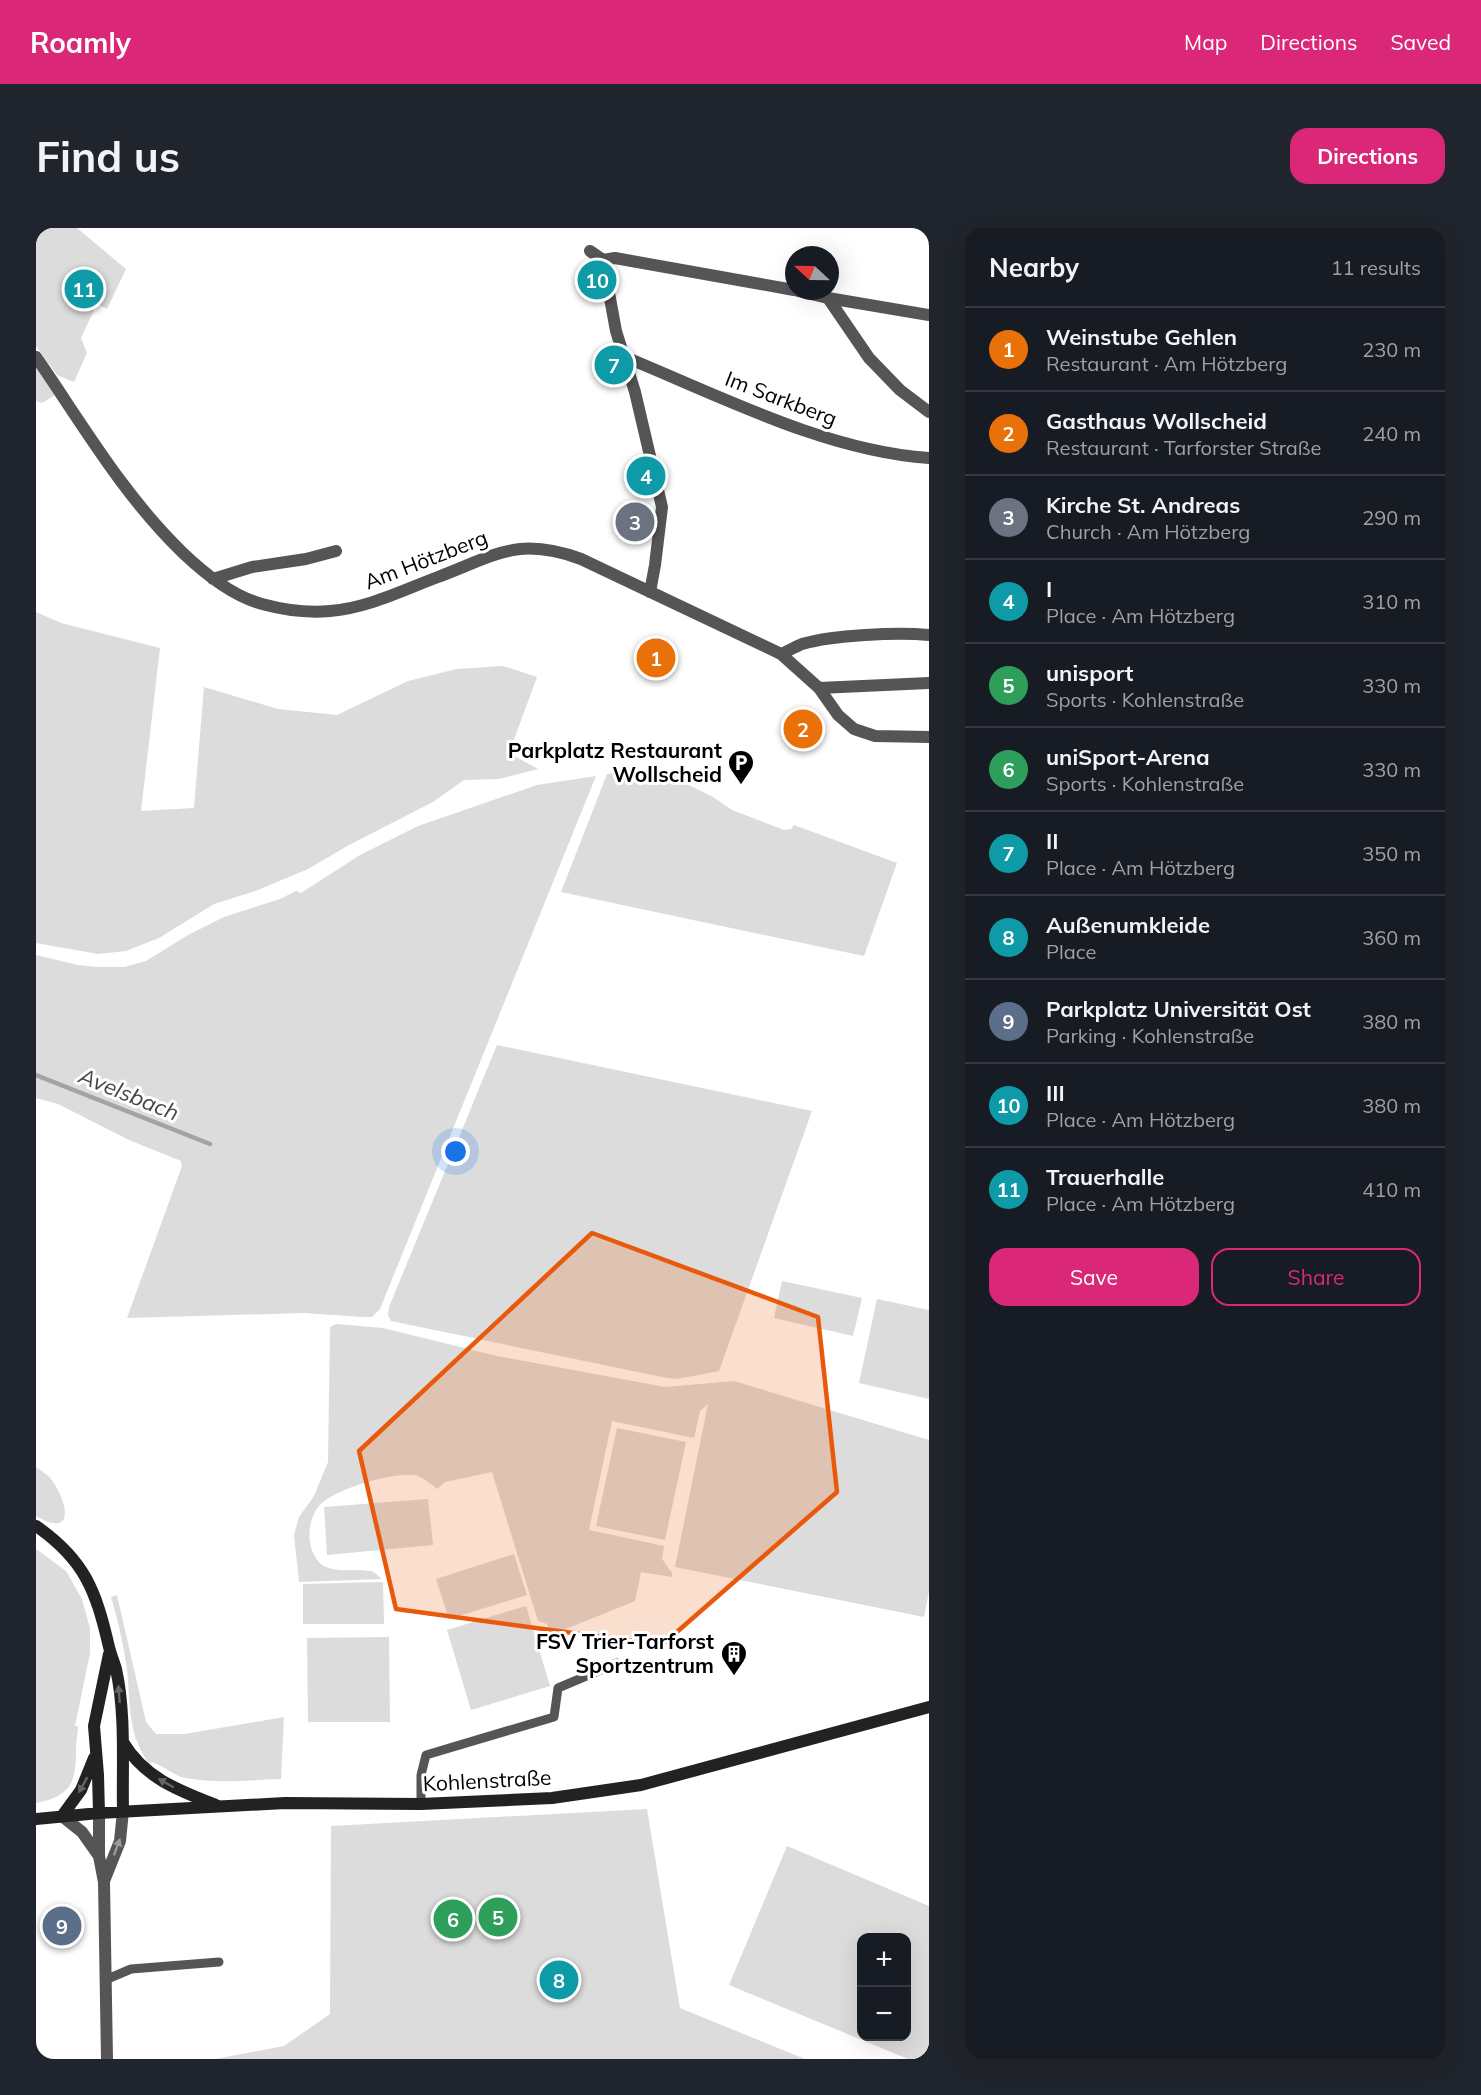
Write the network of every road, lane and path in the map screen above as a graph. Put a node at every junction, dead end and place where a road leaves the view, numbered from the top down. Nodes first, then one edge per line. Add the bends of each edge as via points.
1 (590, 251) dead end
2 (603, 260) junction
3 (785, 289) edge
4 (829, 300) edge
5 (839, 300) edge
6 (929, 315) edge
7 (36, 357) edge
8 (625, 357) junction
9 (929, 412) edge
10 (929, 458) edge
11 (336, 551) dead end
12 (213, 579) junction
13 (650, 592) junction
14 (929, 634) edge
15 (781, 654) junction
16 (929, 683) edge
17 (819, 688) junction
18 (929, 737) edge
19 (36, 1526) edge
20 (109, 1649) junction
21 (617, 1663) dead end
22 (929, 1707) edge
23 (122, 1740) junction
24 (97, 1751) junction
25 (422, 1804) junction
26 (220, 1806) junction
27 (123, 1811) junction
28 (99, 1813) junction
29 (62, 1816) junction
30 (36, 1819) edge
31 (99, 1856) junction
32 (104, 1882) junction
33 (219, 1962) dead end
34 (105, 1980) junction
35 (107, 2059) edge

1 - 2 street
2 - 3 street via 615,258
2 - 8 street
4 - 9 street via 869,358 900,390
5 - 6 street
7 - 12 street, Am Hötzberg via 117,479 165,535
8 - 10 street, Im Sarkberg via 834,441
8 - 13 street via 662,507
11 - 12 street via 252,567
12 - 13 street, Am Hötzberg via 261,604 330,611 364,605 504,550 535,548 553,549 581,559
13 - 15 street, Am Hötzberg
14 - 15 street via 834,638 801,644
15 - 17 street, Am Hötzberg
16 - 17 street
17 - 18 street, Am Hötzberg via 838,715 854,729 874,736
19 - 20 main road via 64,1548 84,1573 98,1601
23 -> 20 main road via 116,1670
20 - 24 main road via 94,1719
21 - 25 lane via 558,1688 554,1717 426,1755 421,1775
22 - 25 main road, Kohlenstraße via 641,1785 552,1798
26 -> 23 main road via 154,1776 136,1761
23 - 27 main road
24 - 28 main road
24 -> 29 main road via 85,1783
25 - 26 main road, Kohlenstraße
26 - 27 main road, Kohlenstraße
27 - 28 main road, Kohlenstraße
32 -> 27 street via 120,1841
28 - 29 main road, Kohlenstraße
28 - 31 street
29 - 30 main road, Kohlenstraße
29 - 31 street via 82,1832
31 - 32 street
32 - 34 street
33 - 34 lane via 131,1969
34 - 35 street

